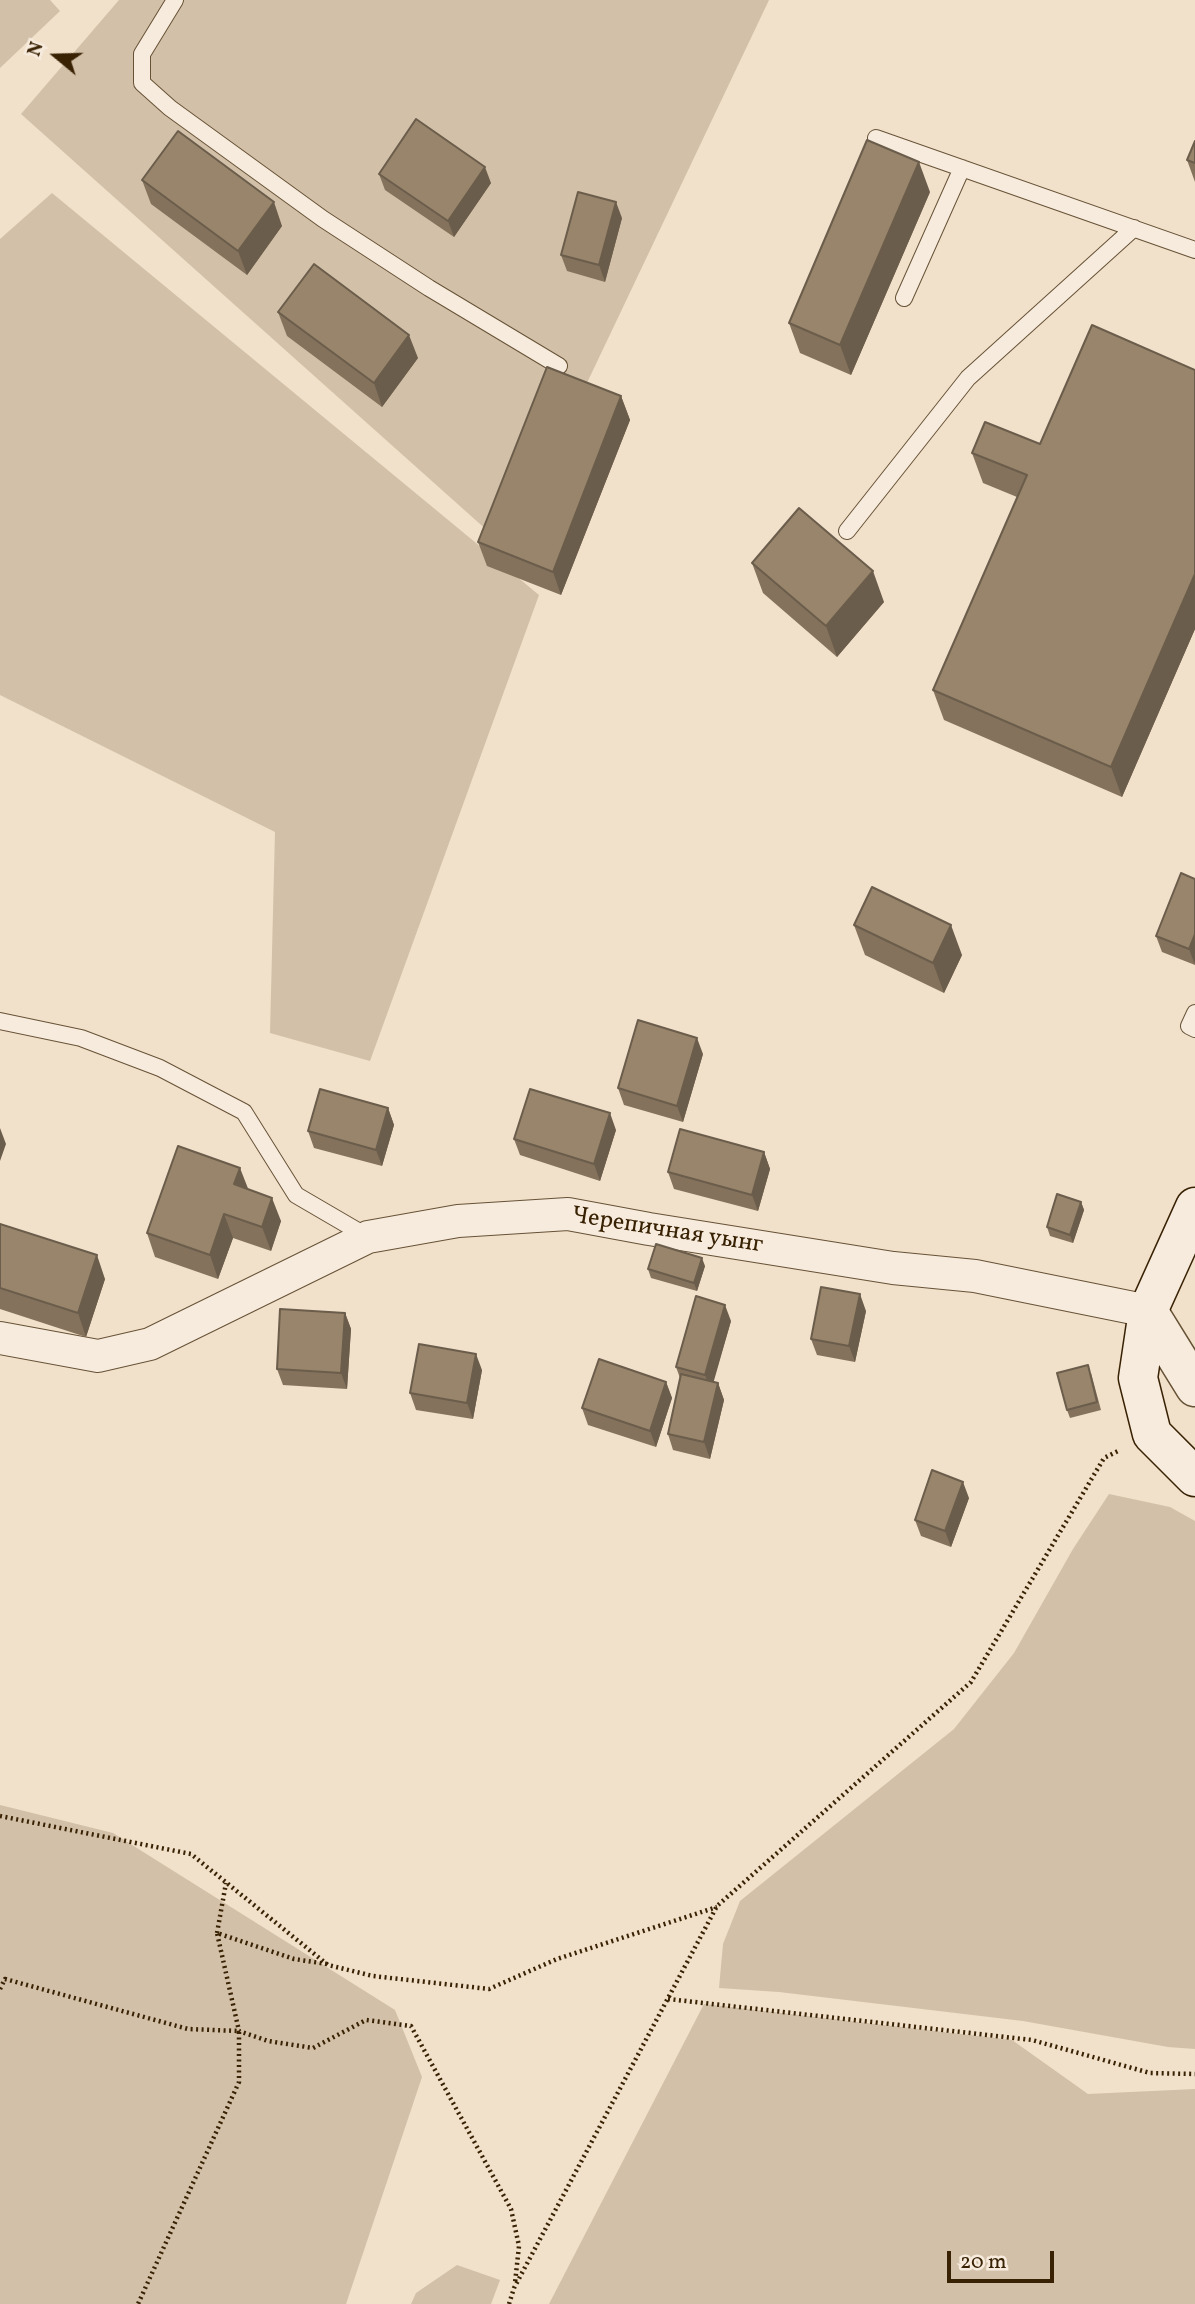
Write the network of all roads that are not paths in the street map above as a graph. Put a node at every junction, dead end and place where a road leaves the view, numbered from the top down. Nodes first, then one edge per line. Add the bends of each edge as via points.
1 (176, 0) edge
2 (876, 138) dead end
3 (962, 168) junction
4 (1134, 228) junction
5 (1195, 250) edge
6 (904, 298) dead end
7 (559, 366) dead end
8 (847, 531) dead end
9 (1195, 1013) edge
10 (0, 1021) edge
11 (1195, 1029) edge
12 (1195, 1207) edge
13 (368, 1237) junction
14 (1149, 1311) junction
15 (0, 1338) edge
16 (1195, 1387) edge
17 (1195, 1477) edge

1 - 7 lane via 142,54 142,83 323,219
2 - 3 lane
3 - 4 lane
3 - 6 lane
4 - 5 lane
4 - 8 lane via 968,378
9 - 11 lane via 1189,1027
10 - 13 lane via 81,1038 160,1068 244,1112 296,1195
12 - 14 main road
13 - 14 street, Черепичная уынг via 458,1221 568,1214 893,1268 975,1276
13 - 15 street, Черепичная уынг via 150,1344 98,1356
14 - 16 main road
14 - 17 main road via 1138,1378 1152,1434

